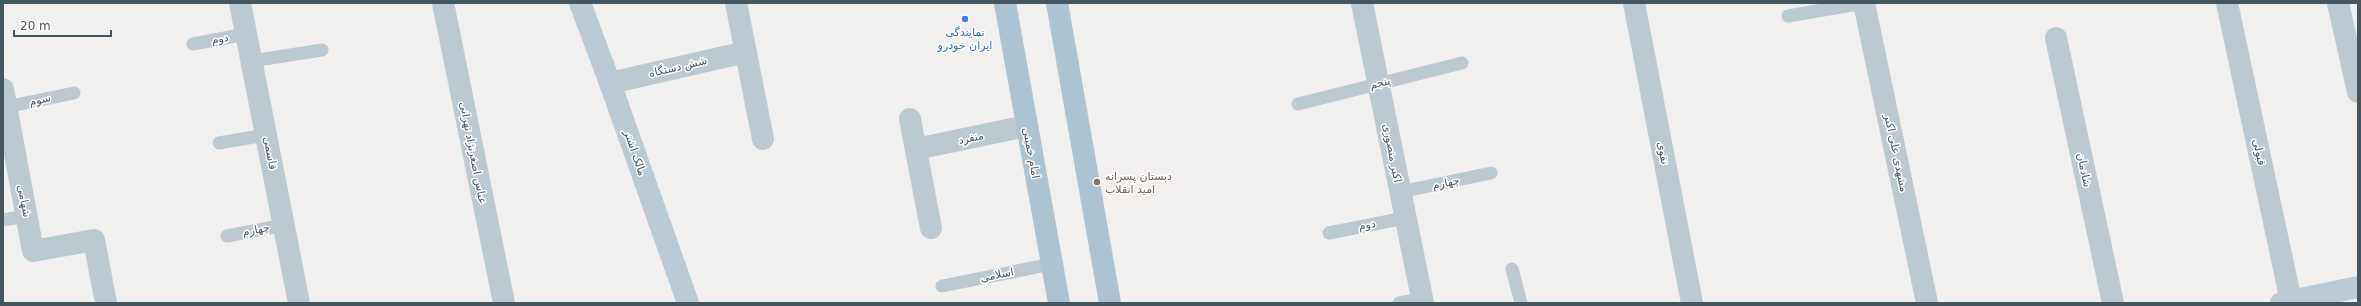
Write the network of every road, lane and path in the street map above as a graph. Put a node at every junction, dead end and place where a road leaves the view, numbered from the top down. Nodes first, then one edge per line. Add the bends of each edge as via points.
1 (240, 3) edge
2 (443, 3) edge
3 (580, 3) edge
4 (736, 3) edge
5 (1005, 3) edge
6 (1057, 3) edge
7 (1362, 3) edge
8 (1634, 3) edge
9 (1864, 3) edge
10 (2227, 3) edge
11 (2338, 3) edge
12 (1788, 16) dead end
13 (246, 34) junction
14 (2056, 38) dead end
15 (193, 44) dead end
16 (322, 50) dead end
17 (746, 52) junction
18 (252, 61) junction
19 (1462, 63) dead end
20 (610, 83) junction
21 (1378, 83) junction
22 (2358, 92) edge
23 (74, 93) dead end
24 (5, 98) edge
25 (1298, 104) dead end
26 (910, 119) dead end
27 (1026, 126) junction
28 (266, 135) junction
29 (7, 138) edge
30 (763, 139) dead end
31 (219, 143) dead end
32 (916, 149) junction
33 (1491, 173) dead end
34 (1400, 192) junction
35 (27, 216) junction
36 (1405, 218) junction
37 (3, 220) edge
38 (284, 225) junction
39 (931, 228) dead end
40 (1329, 233) dead end
41 (228, 236) dead end
42 (1052, 264) junction
43 (1512, 269) dead end
44 (942, 286) dead end
45 (2358, 287) edge
46 (1422, 301) edge
47 (2286, 302) edge
48 (106, 303) edge
49 (299, 303) edge
50 (504, 303) edge
51 (688, 303) edge
52 (1059, 303) edge
53 (1110, 303) edge
54 (1399, 303) edge
55 (1521, 303) edge
56 (1692, 303) edge
57 (1927, 303) edge
58 (2112, 303) edge

1 - 13 street, قاسمی
2 - 50 street, عباس اصغرنژاد تهرانی
3 - 20 main road, مالک اشتر
4 - 17 street
5 - 27 main road, امام خمینی
6 - 53 main road
7 - 21 street, اکبر منصوری
8 - 56 street, نقوی
9 - 12 lane
9 - 57 street, مشهدی علی اکبر
10 - 47 street, قبولی
11 - 22 street
13 - 15 lane, دوم
13 - 18 street, قاسمی
14 - 58 street, شادمان
16 - 18 lane
17 - 20 street, شش دستگاه
17 - 30 street
18 - 28 street, قاسمی
19 - 21 lane, پنجم
20 - 51 main road, مالک اشتر
21 - 25 lane, پنجم
21 - 34 street, اکبر منصوری
23 - 24 lane, سوم
24 - 29 street, شهامی
26 - 32 street
27 - 32 street, منفرد
27 - 42 main road, امام خمینی
28 - 31 lane
28 - 38 street, قاسمی
29 - 35 street, شهامی
32 - 39 street
33 - 34 lane, چهارم
34 - 36 street, اکبر منصوری
35 - 37 lane
35 - 48 street, شهامی via 33,251 94,240
36 - 40 lane, دوم
36 - 46 street, اکبر منصوری
38 - 41 lane, چهارم
38 - 49 street, قاسمی
42 - 44 lane, اسلامی
42 - 52 main road, امام خمینی
43 - 55 lane
45 - 47 main road
46 - 54 lane

